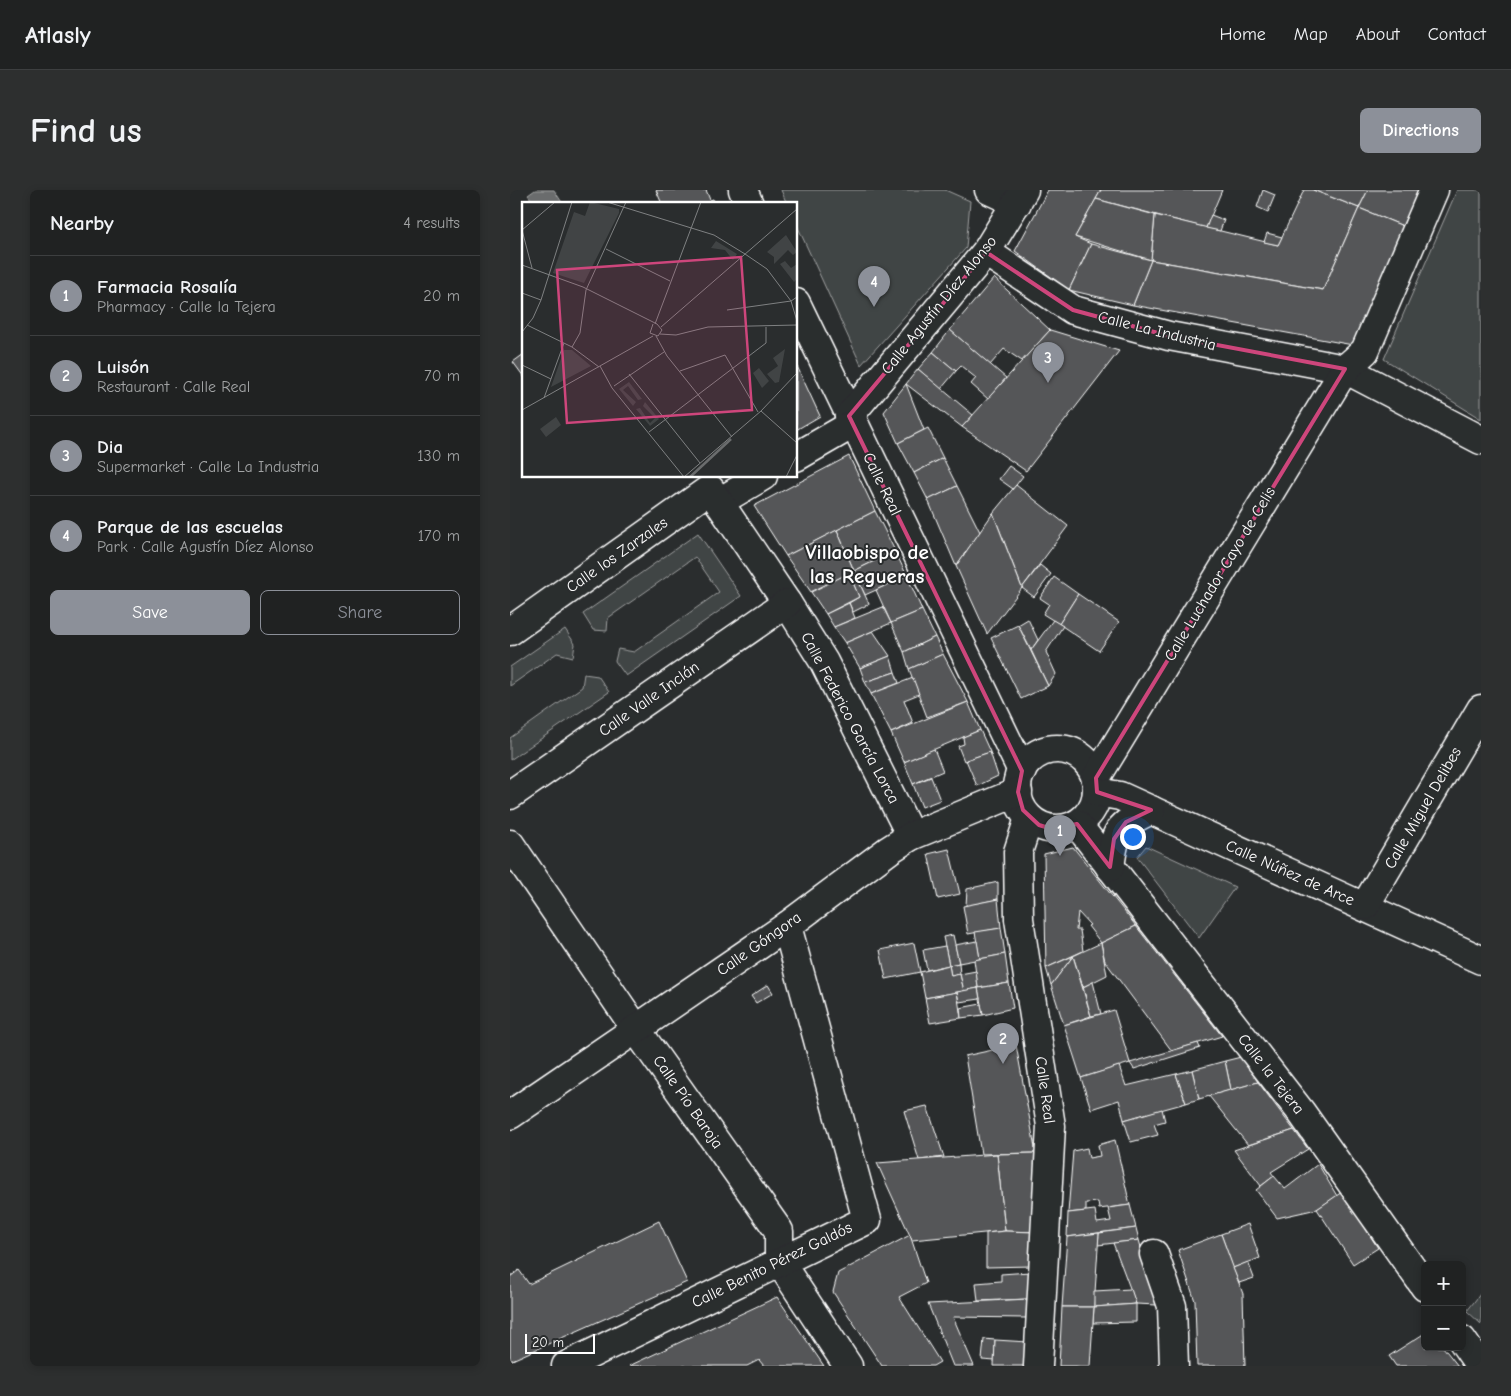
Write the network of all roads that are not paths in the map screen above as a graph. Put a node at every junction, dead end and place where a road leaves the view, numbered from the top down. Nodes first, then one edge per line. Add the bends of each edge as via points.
1 (743, 190) edge
2 (989, 190) edge
3 (1434, 190) edge
4 (1020, 196) edge
5 (749, 202) edge
6 (986, 252) junction
7 (798, 307) edge
8 (1345, 369) junction
9 (851, 420) junction
10 (1481, 440) edge
11 (798, 456) edge
12 (760, 478) edge
13 (719, 502) junction
14 (787, 602) junction
15 (510, 631) edge
16 (1481, 709) edge
17 (1020, 782) junction
18 (1096, 785) junction
19 (510, 795) edge
20 (1151, 810) junction
21 (1029, 818) junction
22 (1077, 824) junction
23 (911, 836) junction
24 (510, 844) edge
25 (1110, 867) junction
26 (1365, 906) junction
27 (787, 926) junction
28 (1481, 960) edge
29 (636, 1029) junction
30 (510, 1115) edge
31 (1154, 1254) dead end
32 (779, 1261) junction
33 (1421, 1281) edge
34 (1466, 1346) edge
35 (566, 1366) edge
36 (848, 1366) edge
37 (1038, 1366) edge
38 (1174, 1366) edge
39 (1480, 1366) edge

1 - 5 street
2 - 4 street
3 - 8 street, Calle Luchador Cayo de Celis via 1365,351
4 - 6 street, Calle Agustín Díez Alonso
6 - 8 street, Calle La Industria via 1073,310 1169,336
6 - 9 street, Calle Agustín Díez Alonso
7 - 9 street, Calle Real
8 - 10 street
8 - 18 street, Calle Luchador Cayo de Celis
9 - 11 street
9 - 17 street, Calle Real
12 - 13 street
13 - 14 street, Calle Federico García Lorca
13 - 15 street, Calle los Zarzales via 710,489
14 - 19 street, Calle Valle Inclán
14 - 23 street, Calle Federico García Lorca via 824,662
16 - 26 street, Calle Miguel Delibes
17 - 18 street via 1035,757 1054,750 1080,756 1090,766
17 - 21 street via 1023,810
17 - 23 street, Calle Góngora
18 - 20 street, Calle Núñez de Arce
18 - 22 street via 1095,805
20 - 25 street via 1126,822 1114,839
20 - 26 street, Calle Núñez de Arce
21 - 22 street via 1052,829 1065,829
21 - 37 street, Calle Real via 1018,852 1019,918 1051,1126
22 - 25 street, Calle la Tejera
23 - 27 street, Calle Góngora
24 - 29 street, Calle Pío Baroja
25 - 33 street, Calle la Tejera via 1301,1112
26 - 28 street, Calle Núñez de Arce
27 - 29 street, Calle Góngora
27 - 32 street, Calle Benito Pérez Galdós via 866,1220
29 - 30 street, Calle Góngora
29 - 32 street, Calle Pío Baroja via 778,1231
31 - 38 street via 1172,1306
32 - 35 street, Calle Benito Pérez Galdós
32 - 36 street
34 - 39 street

